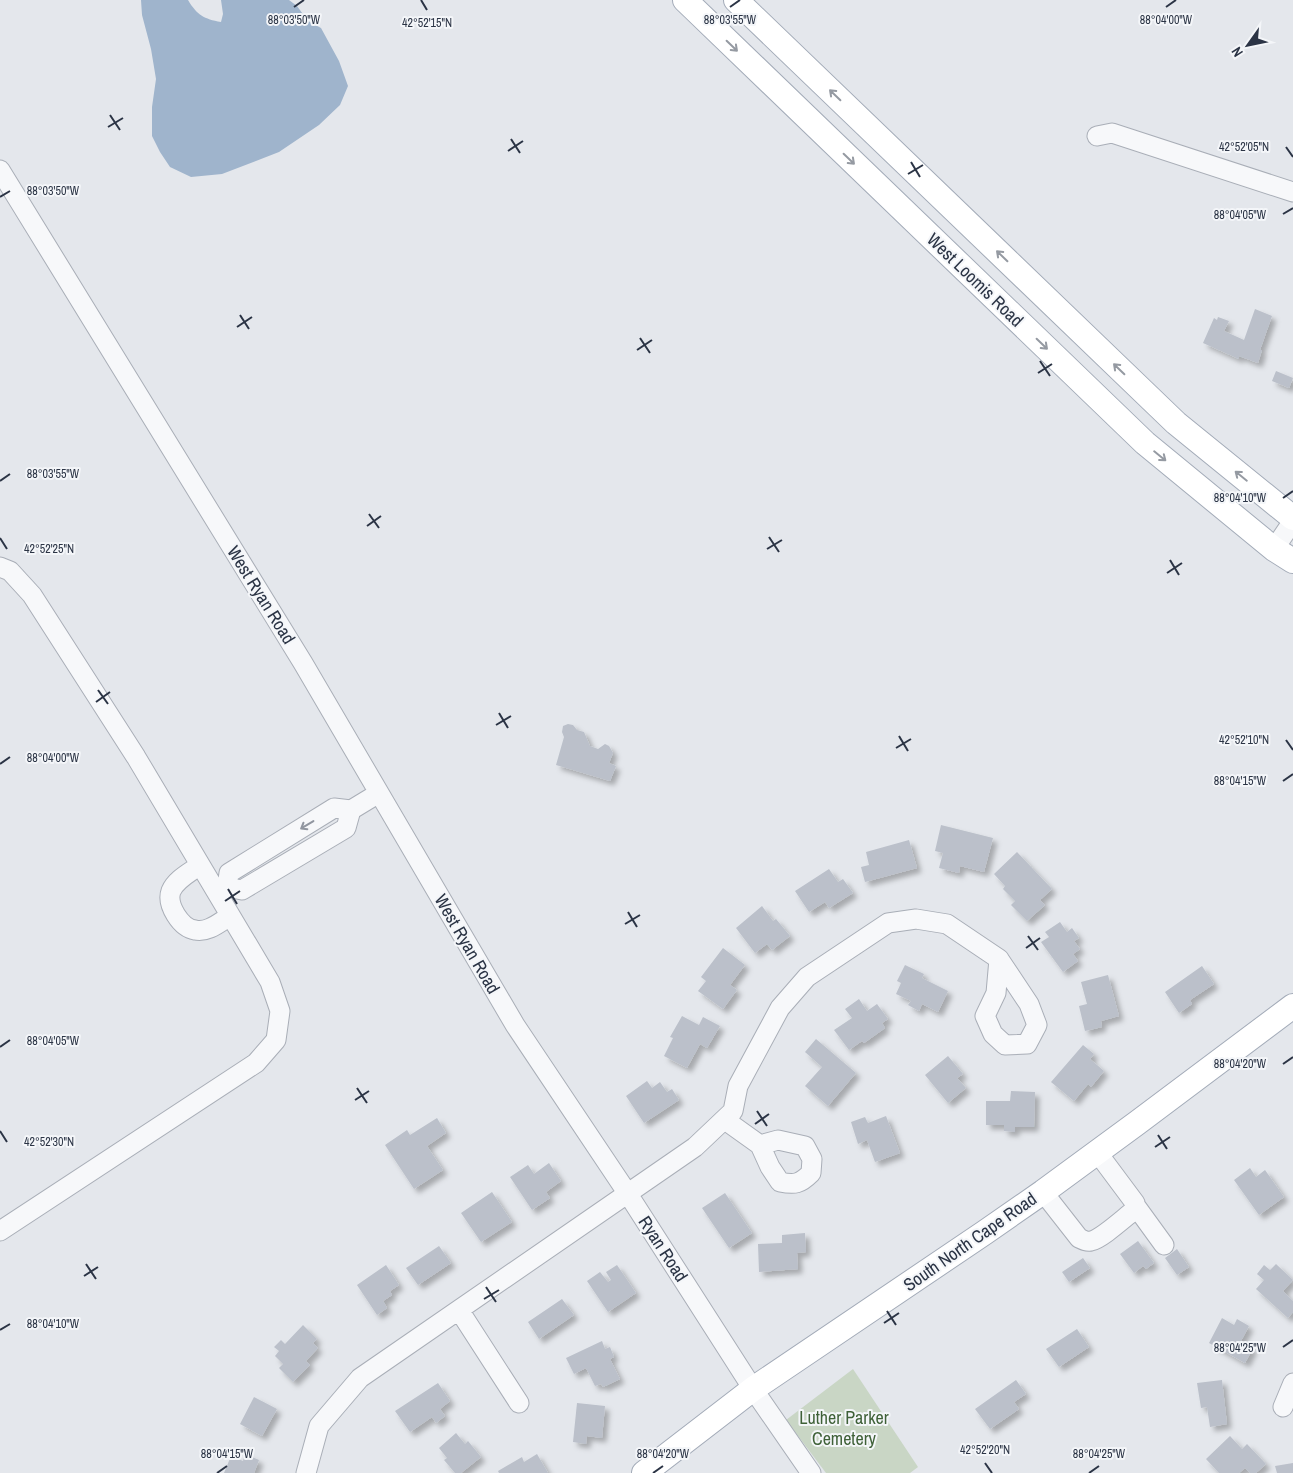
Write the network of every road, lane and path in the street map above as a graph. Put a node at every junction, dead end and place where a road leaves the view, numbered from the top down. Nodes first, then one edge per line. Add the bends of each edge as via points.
1 (685, 0) edge
2 (736, 0) edge
3 (1097, 136) dead end
4 (0, 170) edge
5 (1293, 192) edge
6 (1293, 519) edge
7 (1284, 555) edge
8 (0, 567) edge
9 (379, 793) junction
10 (200, 865) junction
11 (222, 890) junction
12 (230, 916) junction
13 (999, 960) dead end
14 (1293, 1006) edge
15 (515, 1025) joint
16 (725, 1120) junction
17 (760, 1145) dead end
18 (1097, 1152) junction
19 (1043, 1192) junction
20 (628, 1194) junction
21 (1134, 1205) junction
22 (0, 1231) edge
23 (1164, 1244) dead end
24 (459, 1310) junction
25 (1293, 1383) edge
26 (753, 1390) junction
27 (520, 1402) dead end
28 (1283, 1407) dead end
29 (306, 1473) edge
30 (644, 1473) edge
31 (811, 1473) edge

1 -> 7 main road, West Loomis Road via 1145,443
6 -> 2 main road, West Loomis Road via 1176,423
3 - 5 street via 1112,133
4 - 9 street, West Ryan Road via 298,655
6 - 7 street
8 - 10 street via 10,571 32,595 136,757
9 - 11 street via 351,810 334,808 229,873
9 - 15 street, West Ryan Road
10 - 11 street
10 - 12 street via 176,883 170,892 172,909 180,922 195,930 209,929
11 - 12 street
12 - 22 street via 270,982 280,1011 276,1040 256,1063
13 - 16 street via 947,924 916,919 888,923 807,977 780,1008 738,1086 733,1112
14 - 18 main road, South North Cape Road
15 - 20 street, Ryan Road
16 - 17 street
16 - 20 street via 696,1147
18 - 19 main road, South North Cape Road
18 - 21 street
19 - 21 street via 1079,1238 1085,1241 1099,1237 1132,1212
19 - 26 main road, South North Cape Road
20 - 24 street
20 - 26 street, Ryan Road
21 - 23 street
24 - 27 street
24 - 29 street via 360,1378 319,1426
25 - 28 street
26 - 30 main road, South North Cape Road
26 - 31 street, Ryan Road

